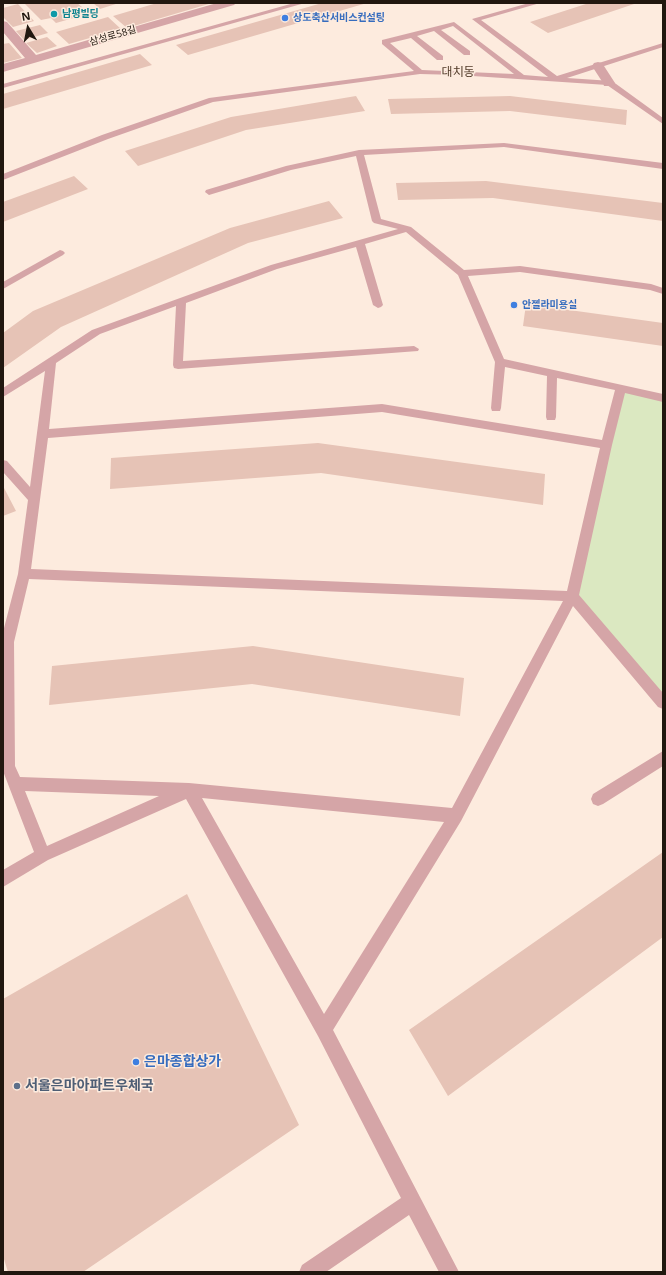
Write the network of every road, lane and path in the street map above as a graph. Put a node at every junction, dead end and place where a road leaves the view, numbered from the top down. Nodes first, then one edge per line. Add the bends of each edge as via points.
1 (302, 3) edge
2 (537, 3) edge
3 (226, 4) edge
4 (3, 25) edge
5 (436, 29) junction
6 (412, 35) junction
7 (663, 45) edge
8 (467, 53) dead end
9 (440, 58) dead end
10 (33, 60) junction
11 (598, 66) junction
12 (3, 68) edge
13 (420, 72) junction
14 (522, 77) junction
15 (556, 79) junction
16 (609, 83) junction
17 (3, 86) edge
18 (663, 122) edge
19 (359, 153) junction
20 (663, 166) edge
21 (3, 177) edge
22 (209, 192) dead end
23 (408, 229) junction
24 (360, 243) junction
25 (60, 253) dead end
26 (462, 273) junction
27 (3, 286) edge
28 (663, 291) edge
29 (181, 302) junction
30 (378, 306) dead end
31 (414, 349) dead end
32 (51, 361) junction
33 (500, 362) junction
34 (552, 374) junction
35 (621, 388) junction
36 (3, 393) edge
37 (663, 398) edge
38 (496, 408) dead end
39 (551, 417) dead end
40 (43, 434) junction
41 (606, 445) junction
42 (3, 464) edge
43 (34, 499) junction
44 (24, 574) junction
45 (572, 596) junction
46 (5, 643) edge
47 (663, 703) edge
48 (663, 758) edge
49 (15, 784) junction
50 (189, 790) junction
51 (598, 799) dead end
52 (456, 816) junction
53 (43, 855) junction
54 (3, 879) edge
55 (324, 1030) junction
56 (412, 1202) junction
57 (309, 1272) edge
58 (449, 1272) edge

1 - 17 lane
2 - 15 lane via 476,19
3 - 10 street, 삼성로58길
4 - 10 street
5 - 6 lane
5 - 8 lane
5 - 14 lane via 454,24
6 - 9 lane
6 - 13 lane via 385,42
7 - 11 lane
10 - 12 street, 삼성로58길
11 - 15 lane
11 - 16 street
13 - 14 lane
13 - 21 lane via 212,100 105,136
14 - 15 lane
15 - 16 lane
16 - 18 lane
19 - 20 lane via 504,145
19 - 22 lane via 289,168
19 - 23 lane via 377,221
23 - 24 lane
23 - 26 lane
24 - 29 lane via 274,267
24 - 30 lane
25 - 27 lane
26 - 28 lane via 520,269 651,287
26 - 33 lane
29 - 31 lane via 178,365
29 - 32 lane via 96,332
32 - 36 lane
32 - 40 lane
33 - 34 lane
33 - 38 lane
34 - 35 lane
34 - 39 lane
35 - 37 lane
35 - 41 lane
40 - 41 lane via 382,408
40 - 43 lane
41 - 45 lane
42 - 43 lane
43 - 44 lane
44 - 45 lane
44 - 46 lane
45 - 47 lane
45 - 52 lane
46 - 49 lane via 8,766
48 - 51 lane
49 - 50 lane
49 - 53 lane
50 - 52 lane
50 - 53 lane
50 - 55 lane
52 - 55 lane
53 - 54 lane
55 - 56 lane
56 - 57 lane
56 - 58 lane

